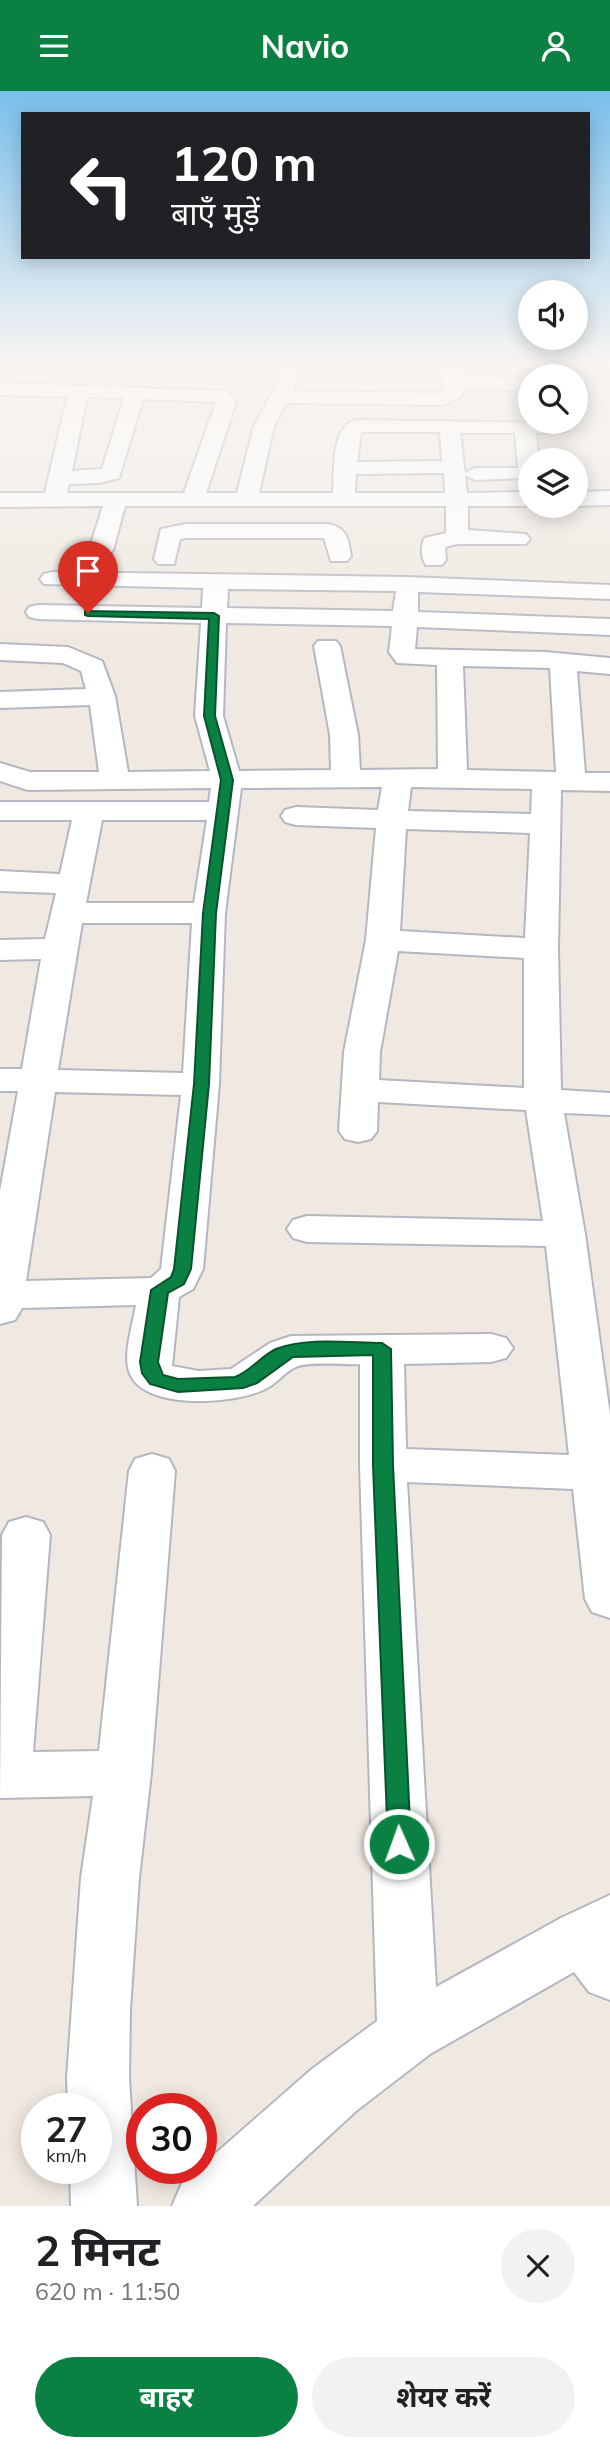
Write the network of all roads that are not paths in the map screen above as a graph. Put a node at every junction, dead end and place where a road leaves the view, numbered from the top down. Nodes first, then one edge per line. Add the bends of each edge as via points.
1 (65, 461) edge
2 (114, 461) edge
3 (206, 461) edge
4 (256, 461) edge
5 (348, 461) edge
6 (451, 461) edge
7 (529, 461) edge
8 (348, 468) junction
9 (452, 471) junction
10 (57, 489) junction
11 (193, 498) junction
12 (280, 498) junction
13 (344, 498) junction
14 (610, 498) edge
15 (247, 499) junction
16 (457, 499) junction
17 (518, 499) edge
18 (588, 499) edge
19 (0, 500) edge
20 (116, 500) junction
21 (527, 518) edge
22 (280, 530) junction
23 (457, 537) junction
24 (101, 550) dead end
25 (339, 556) dead end
26 (166, 559) dead end
27 (434, 559) dead end
28 (52, 579) dead end
29 (216, 580) junction
30 (407, 584) junction
31 (610, 591) edge
32 (38, 612) dead end
33 (214, 616) junction
34 (404, 618) junction
35 (610, 627) edge
36 (327, 646) dead end
37 (0, 652) edge
38 (450, 659) junction
39 (563, 661) junction
40 (610, 666) edge
41 (102, 696) junction
42 (0, 701) edge
43 (0, 772) edge
44 (453, 778) junction
45 (115, 779) junction
46 (346, 779) junction
47 (398, 779) junction
48 (559, 781) junction
49 (610, 782) edge
50 (224, 795) junction
51 (0, 811) edge
52 (89, 811) junction
53 (296, 816) dead end
54 (392, 819) junction
55 (547, 824) junction
56 (0, 881) edge
57 (70, 898) junction
58 (209, 913) junction
59 (383, 940) junction
60 (60, 949) junction
61 (541, 949) junction
62 (0, 950) edge
63 (0, 1080) edge
64 (38, 1082) junction
65 (201, 1084) junction
66 (359, 1090) junction
67 (544, 1101) junction
68 (610, 1104) edge
69 (358, 1131) dead end
70 (307, 1229) dead end
71 (565, 1234) junction
72 (159, 1290) junction
73 (1, 1300) edge
74 (491, 1348) dead end
75 (382, 1349) junction
76 (599, 1460) edge
77 (383, 1465) junction
78 (152, 1471) dead end
79 (26, 1535) dead end
80 (610, 1599) edge
81 (124, 1773) junction
82 (2, 1775) edge
83 (601, 1943) edge
84 (408, 2034) junction
85 (228, 2198) edge
86 (104, 2206) edge

1 - 10 street
2 - 10 street via 110,473
3 - 11 street
4 - 15 street
5 - 8 street
6 - 9 street
7 - 9 street via 526,473
8 - 9 street
8 - 13 street
9 - 16 street
10 - 19 street
10 - 20 street
11 - 15 street
11 - 20 street
12 - 13 street
12 - 15 street
12 - 22 street
13 - 16 street
14 - 18 street
16 - 17 street
16 - 23 street
20 - 24 street
21 - 23 street via 517,549
22 - 25 street via 334,533
22 - 26 street via 175,532 166,538
23 - 27 street via 433,543
28 - 29 street
29 - 30 street
29 - 33 street
30 - 31 street
30 - 34 street
32 - 33 street
33 - 34 street
33 - 50 street via 209,716
34 - 35 street
34 - 38 street via 403,654
36 - 46 street via 344,735
37 - 41 street via 47,652 85,660 98,674
38 - 39 street
38 - 44 street
39 - 40 street
39 - 48 street
41 - 42 street
41 - 45 street
43 - 45 street via 28,782
44 - 47 street
44 - 48 street
45 - 50 street
46 - 47 street
46 - 50 street
47 - 54 street
48 - 49 street
48 - 55 street
50 - 52 street
50 - 58 street
51 - 52 street
52 - 57 street
53 - 54 street
54 - 55 street
54 - 59 street
55 - 61 street
56 - 57 street
57 - 58 street
57 - 60 street
58 - 65 street
59 - 61 street
59 - 66 street
60 - 62 street
60 - 64 street
61 - 67 street
63 - 64 street
64 - 65 street
64 - 73 street
65 - 72 street via 182,1269 178,1280
66 - 67 street
66 - 69 street
67 - 68 street
67 - 71 street
70 - 71 street
71 - 76 street
72 - 73 street
72 - 75 street via 149,1362 151,1373 166,1383 236,1383 291,1351
74 - 75 street
75 - 77 street
76 - 77 street
76 - 80 street
77 - 84 street
78 - 81 street
79 - 82 street
81 - 82 street
81 - 86 street via 100,2009
83 - 84 street
84 - 85 street via 334,2090

